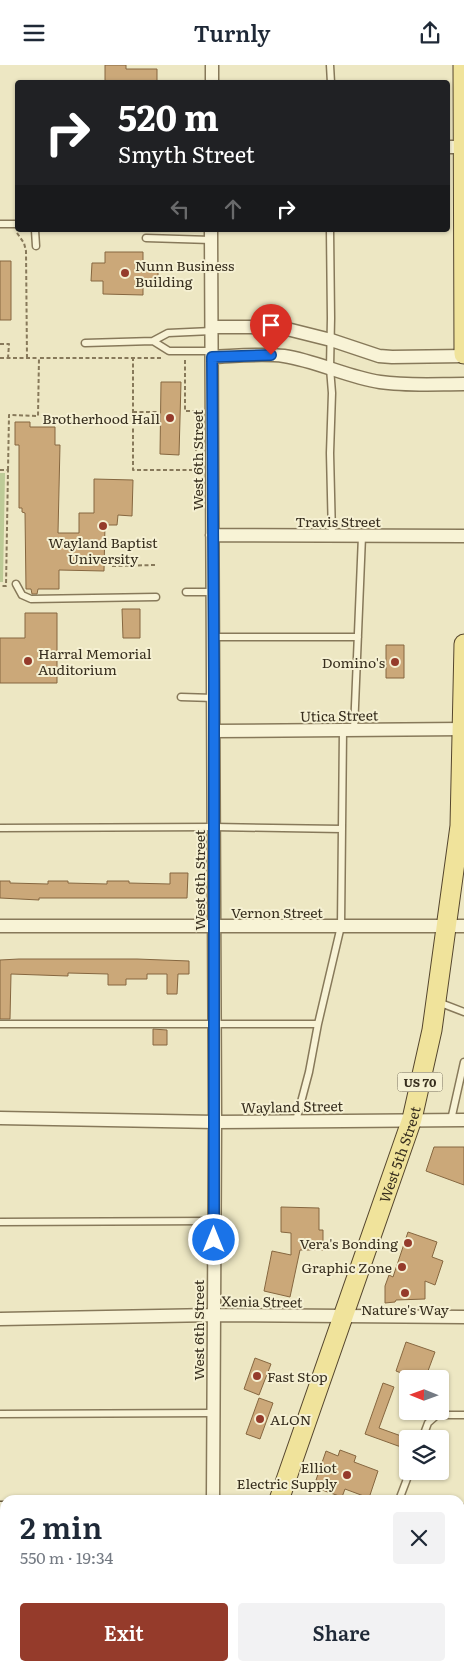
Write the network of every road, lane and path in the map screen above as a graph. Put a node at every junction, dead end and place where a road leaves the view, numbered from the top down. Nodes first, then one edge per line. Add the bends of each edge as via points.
1 (212, 65) edge
2 (330, 65) edge
3 (463, 65) edge
4 (212, 80) edge
5 (331, 80) edge
6 (455, 147) edge
7 (15, 223) edge
8 (0, 224) edge
9 (17, 232) edge
10 (35, 232) edge
11 (330, 232) edge
12 (211, 235) edge
13 (146, 238) dead end
14 (36, 246) dead end
15 (212, 329) junction
16 (331, 340) junction
17 (153, 341) junction
18 (85, 343) dead end
19 (0, 344) edge
20 (185, 351) junction
21 (212, 354) junction
22 (464, 355) edge
23 (133, 357) junction
24 (0, 358) edge
25 (8, 358) junction
26 (27, 358) junction
27 (41, 358) junction
28 (168, 358) dead end
29 (330, 368) junction
30 (464, 384) edge
31 (196, 411) junction
32 (212, 411) junction
33 (133, 412) junction
34 (157, 412) dead end
35 (0, 470) edge
36 (8, 470) junction
37 (212, 535) junction
38 (332, 536) junction
39 (362, 536) junction
40 (464, 536) edge
41 (156, 565) dead end
42 (112, 566) dead end
43 (16, 583) dead end
44 (0, 586) edge
45 (186, 592) dead end
46 (212, 592) junction
47 (156, 597) dead end
48 (214, 637) junction
49 (358, 637) junction
50 (464, 644) edge
51 (181, 697) dead end
52 (214, 698) junction
53 (464, 729) edge
54 (348, 730) junction
55 (214, 731) junction
56 (214, 827) junction
57 (0, 828) edge
58 (342, 829) junction
59 (0, 926) edge
60 (341, 926) junction
61 (456, 926) edge
62 (214, 927) junction
63 (437, 1001) junction
64 (464, 1012) edge
65 (0, 1024) edge
66 (214, 1024) junction
67 (318, 1024) junction
68 (464, 1062) edge
69 (0, 1118) edge
70 (412, 1119) junction
71 (457, 1119) edge
72 (296, 1121) junction
73 (215, 1122) junction
74 (214, 1221) junction
75 (0, 1222) edge
76 (213, 1315) junction
77 (344, 1317) junction
78 (464, 1317) edge
79 (0, 1319) edge
80 (213, 1413) junction
81 (0, 1414) edge
82 (464, 1415) edge
83 (425, 1430) edge
84 (407, 1480) edge
85 (213, 1495) edge
86 (281, 1495) edge
87 (401, 1495) edge

1 - 4 street
2 - 5 lane
3 - 6 main road
6 - 22 main road
7 - 8 lane
9 - 26 path via 26,251
10 - 14 lane
11 - 16 lane
12 - 13 lane
12 - 15 street, West 6th Street
15 - 16 street via 287,329
15 - 17 lane via 168,333
15 - 21 street, West 6th Street
16 - 22 street via 379,356
16 - 29 lane
17 - 18 lane
17 - 20 lane via 169,351
19 - 25 path via 9,344
20 - 21 lane
20 - 31 path via 185,411
21 - 29 street via 271,355
21 - 32 street, West 6th Street
23 - 27 path
23 - 28 path
23 - 33 path
24 - 25 path
25 - 26 path
26 - 27 path
27 - 36 path via 38,416 9,415
29 - 30 street via 382,382
29 - 38 lane
31 - 32 path
31 - 33 path via 196,470 132,470
32 - 37 street, West 6th Street
33 - 34 path
35 - 36 path
36 - 44 path via 6,586
37 - 38 street, Travis Street
37 - 46 street, West 6th Street
38 - 39 street, Travis Street
39 - 40 street, Travis Street
39 - 49 lane
41 - 42 path
43 - 47 lane via 22,595 31,599
45 - 46 lane
46 - 48 street, West 6th Street
48 - 49 lane
48 - 52 street, West 6th Street
49 - 54 lane
50 - 53 main road, West 5th Street / US 70
51 - 52 lane
52 - 55 street, West 6th Street
53 - 54 street, Utica Street
53 - 61 main road, West 5th Street / US 70
54 - 55 street, Utica Street
54 - 58 lane
55 - 56 street, West 6th Street
56 - 57 lane
56 - 58 lane
56 - 62 street, West 6th Street
58 - 60 lane
59 - 62 street, Vernon Street
60 - 61 street, Vernon Street
60 - 62 street, Vernon Street
60 - 67 lane
61 - 63 main road, West 5th Street / US 70
62 - 66 street, West 6th Street
63 - 64 lane
63 - 70 main road, West 5th Street / US 70
65 - 66 lane
66 - 67 lane
66 - 73 street, West 6th Street
67 - 72 lane
68 - 71 lane
69 - 73 street, Wayland Street
70 - 71 street, Wayland Street
70 - 72 street, Wayland Street
70 - 77 main road, West 5th Street / US 70
72 - 73 street, Wayland Street
73 - 74 street, West 6th Street
74 - 75 lane
74 - 76 street, West 6th Street
76 - 77 street, Xenia Street
76 - 79 street, Xenia Street
76 - 80 street, West 6th Street
77 - 78 street, Xenia Street
77 - 86 main road, West 5th Street / US 70
80 - 81 lane
80 - 85 street, West 6th Street
82 - 83 lane via 437,1415
84 - 87 lane

